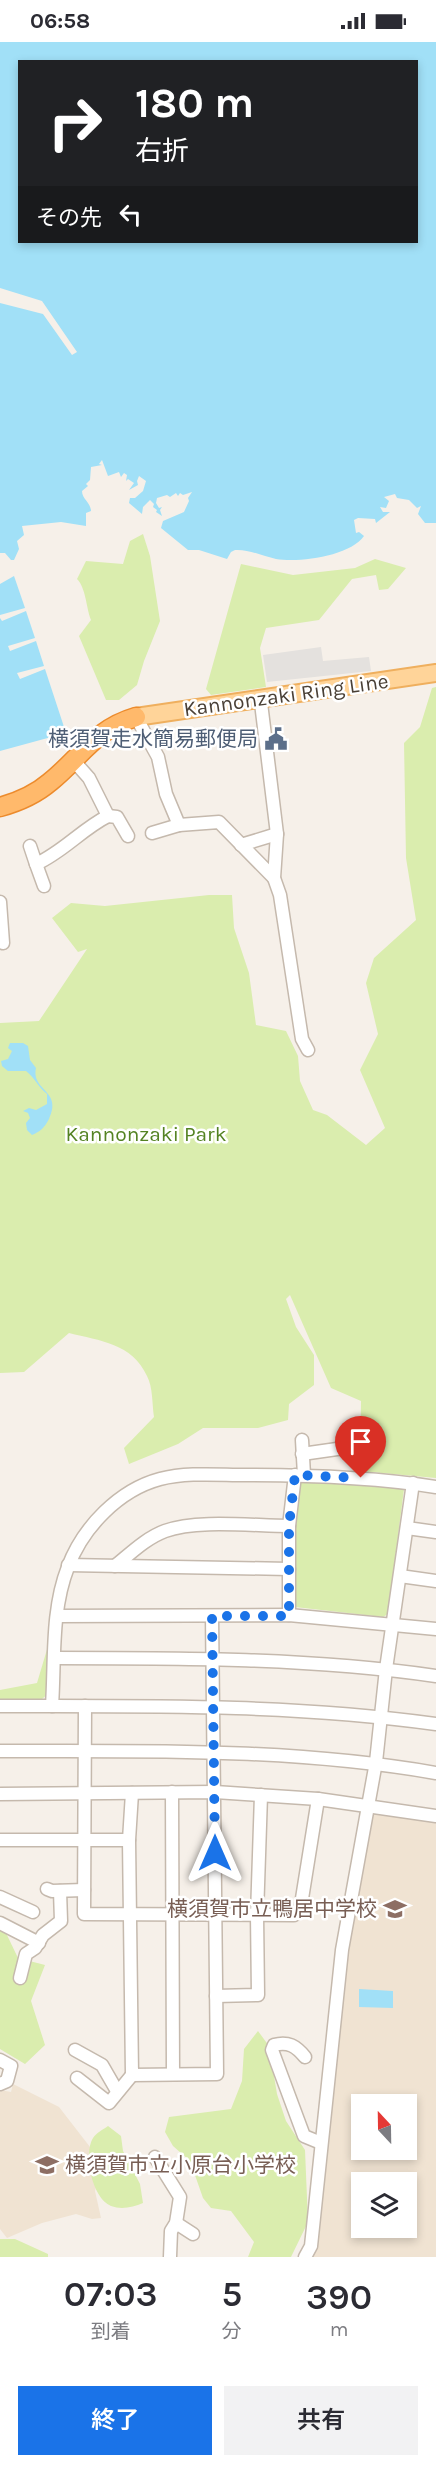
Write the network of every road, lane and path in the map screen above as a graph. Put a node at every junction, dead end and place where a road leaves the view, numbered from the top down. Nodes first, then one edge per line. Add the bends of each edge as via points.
1 (436, 673) edge
2 (261, 703) dead end
3 (136, 717) junction
4 (73, 760) junction
5 (0, 807) edge
6 (108, 816) junction
7 (179, 825) junction
8 (152, 833) dead end
9 (277, 834) junction
10 (128, 836) dead end
11 (241, 844) junction
12 (30, 846) dead end
13 (36, 864) junction
14 (274, 879) junction
15 (44, 886) dead end
16 (0, 902) edge
17 (1, 925) edge
18 (3, 943) dead end
19 (308, 1050) dead end
20 (302, 1440) dead end
21 (351, 1447) dead end
22 (302, 1454) junction
23 (300, 1475) junction
24 (413, 1483) junction
25 (436, 1487) edge
26 (289, 1526) junction
27 (407, 1528) junction
28 (436, 1532) edge
29 (68, 1566) junction
30 (116, 1566) junction
31 (289, 1569) junction
32 (400, 1576) junction
33 (436, 1581) edge
34 (57, 1616) junction
35 (212, 1616) junction
36 (289, 1616) junction
37 (394, 1624) junction
38 (436, 1629) edge
39 (55, 1658) junction
40 (213, 1658) junction
41 (386, 1669) junction
42 (436, 1676) edge
43 (0, 1706) edge
44 (52, 1706) junction
45 (85, 1706) junction
46 (214, 1706) junction
47 (381, 1717) junction
48 (436, 1724) edge
49 (0, 1751) edge
50 (84, 1751) junction
51 (215, 1753) junction
52 (376, 1762) junction
53 (436, 1773) edge
54 (84, 1792) junction
55 (172, 1792) junction
56 (215, 1792) junction
57 (132, 1793) junction
58 (0, 1794) edge
59 (261, 1795) junction
60 (318, 1799) junction
61 (369, 1806) junction
62 (436, 1816) edge
63 (0, 1840) edge
64 (84, 1840) junction
65 (129, 1840) junction
66 (47, 1889) dead end
67 (84, 1890) junction
68 (60, 1891) junction
69 (0, 1897) edge
70 (33, 1912) dead end
71 (129, 1914) junction
72 (171, 1914) junction
73 (216, 1914) junction
74 (257, 1915) junction
75 (0, 1923) edge
76 (39, 1943) junction
77 (20, 1978) dead end
78 (216, 1996) junction
79 (75, 2050) dead end
80 (305, 2056) dead end
81 (0, 2060) edge
82 (173, 2074) junction
83 (132, 2075) junction
84 (77, 2078) dead end
85 (0, 2084) edge
86 (117, 2091) junction
87 (321, 2143) junction
88 (155, 2157) dead end
89 (176, 2223) junction
90 (193, 2235) dead end
91 (170, 2257) edge
92 (305, 2257) edge

1 - 3 main road, Kannonzaki Ring Line
2 - 9 street
3 - 4 highway via 104,731
3 - 7 street via 159,757 166,794
4 - 5 highway via 33,794
4 - 6 street via 89,778
6 - 10 street via 117,817
6 - 13 street via 90,825 54,856
7 - 8 street
7 - 11 street via 219,822
9 - 11 street
9 - 14 street
11 - 14 street
12 - 13 street
13 - 15 street
14 - 19 street via 280,895 302,1039
16 - 17 street
17 - 18 street
20 - 22 street
21 - 22 street
22 - 23 street
23 - 24 street
23 - 26 street
23 - 29 street via 195,1475 158,1480 111,1506 92,1524
24 - 25 street
24 - 27 street
26 - 30 street via 179,1528 151,1538
26 - 31 street
27 - 28 street
27 - 32 street
29 - 30 street
29 - 34 street via 58,1596
30 - 31 street
31 - 36 street
32 - 33 street
32 - 37 street
34 - 35 street
34 - 39 street
35 - 36 street
35 - 40 street
36 - 37 street
37 - 38 street
37 - 41 street
39 - 40 street
39 - 44 street
40 - 41 street
40 - 46 street
41 - 42 street
41 - 47 street
43 - 44 street
44 - 45 street
45 - 46 street
45 - 50 street
46 - 47 street
46 - 51 street
47 - 48 street
47 - 52 street
49 - 50 street
50 - 51 street
50 - 54 street
51 - 52 street
51 - 56 street
52 - 53 street
52 - 61 street
54 - 57 street
54 - 58 street
54 - 64 street
55 - 56 street
55 - 57 street
55 - 72 street
56 - 59 street
56 - 73 street
57 - 65 street
59 - 60 street
59 - 74 street
60 - 61 street
60 - 74 street via 300,1911 294,1915
61 - 62 street
61 - 87 street via 342,1950
63 - 64 street
64 - 65 street
64 - 67 street
65 - 71 street
66 - 68 street
67 - 68 street
67 - 71 street via 84,1914
68 - 76 street via 61,1921
69 - 70 street
71 - 72 street
71 - 83 street
72 - 73 street
72 - 82 street
73 - 74 street
73 - 78 street
74 - 78 street via 258,1995
75 - 76 street
76 - 77 street via 26,1954
78 - 82 street via 217,2074
79 - 86 street via 102,2065
80 - 87 street via 288,2044 274,2045 272,2050 304,2136
81 - 85 street via 11,2066 7,2081
82 - 83 street
83 - 86 street
84 - 86 street via 108,2108
87 - 92 street via 311,2246
88 - 89 street via 180,2197
89 - 90 street
89 - 91 street via 171,2230

